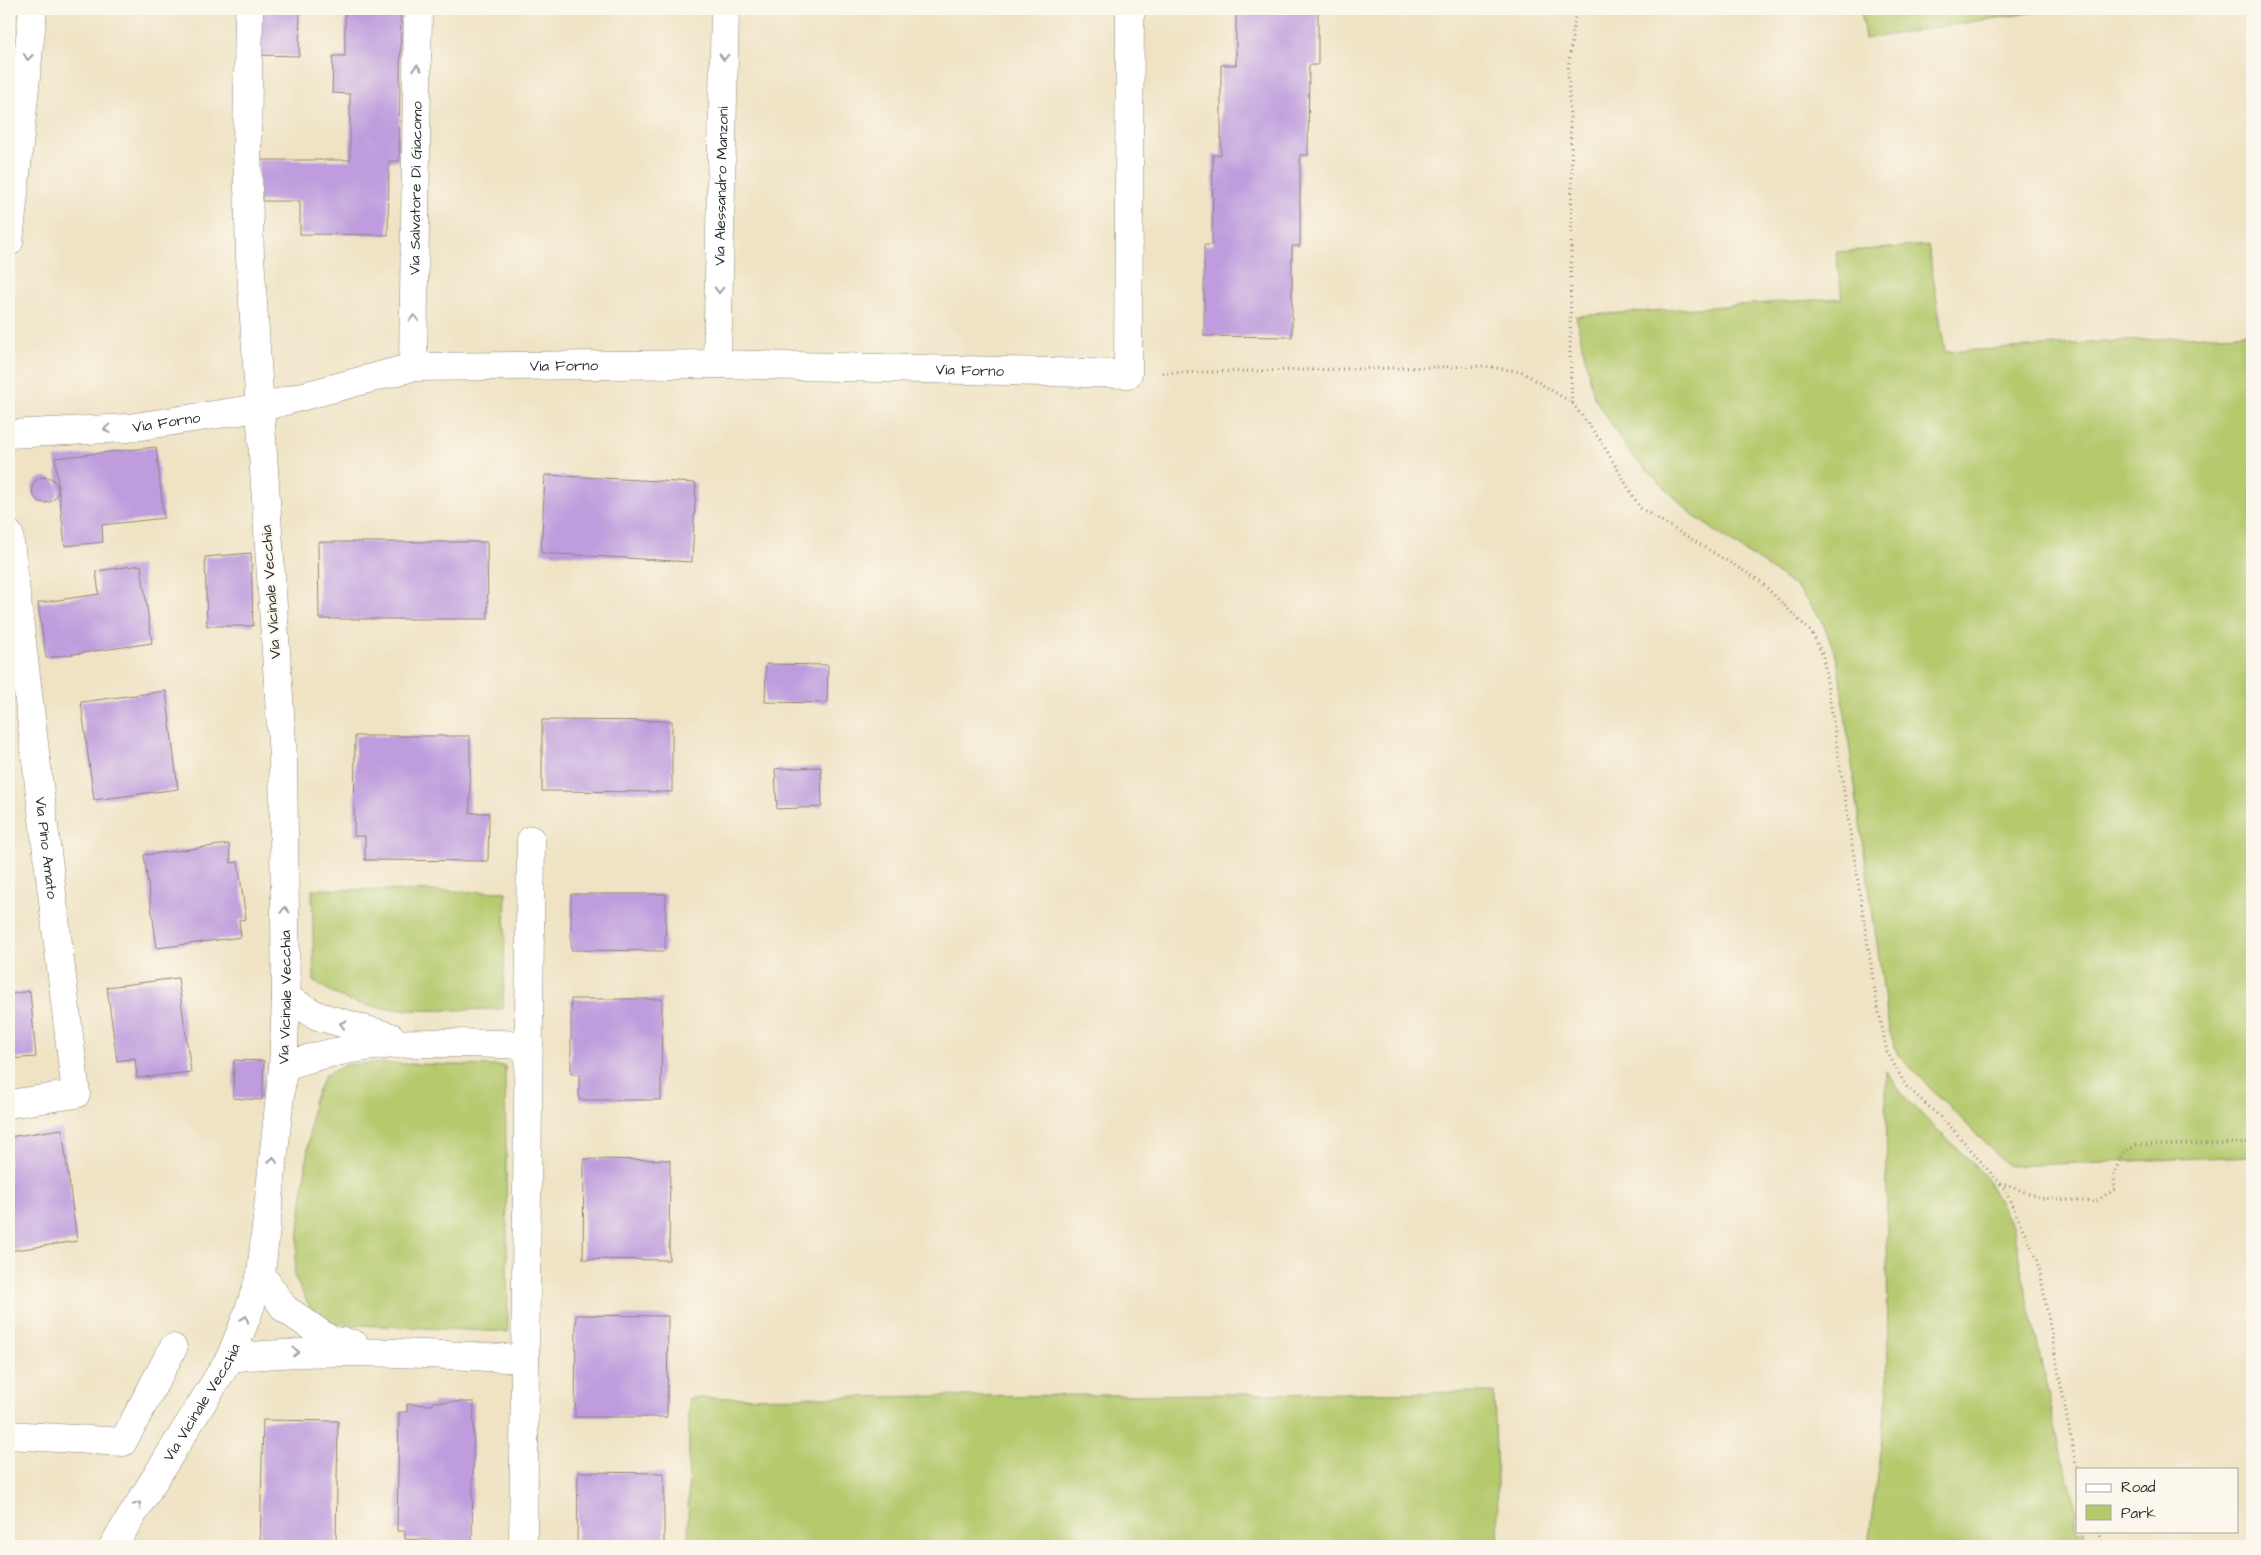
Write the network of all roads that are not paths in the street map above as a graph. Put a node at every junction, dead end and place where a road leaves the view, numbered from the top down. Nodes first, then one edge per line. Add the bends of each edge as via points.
1 (33, 9) edge
2 (248, 9) edge
3 (418, 9) edge
4 (725, 9) edge
5 (1130, 9) edge
6 (9, 242) edge
7 (717, 364) junction
8 (413, 367) junction
9 (259, 408) junction
10 (9, 434) edge
11 (9, 534) edge
12 (532, 840) dead end
13 (286, 998) junction
14 (407, 1042) junction
15 (529, 1045) junction
16 (283, 1067) junction
17 (9, 1104) edge
18 (261, 1274) junction
19 (173, 1348) dead end
20 (410, 1353) junction
21 (230, 1358) junction
22 (525, 1360) junction
23 (9, 1435) edge
24 (113, 1546) edge
25 (523, 1546) edge

1 -> 6 street
2 - 9 street, Via Vicinale Vecchia via 247,159
8 -> 3 street, Via Salvatore Di Giacomo
4 -> 7 street, Via Alessandro Manzoni
5 - 7 street, Via Forno via 1128,374
7 - 8 street, Via Forno
8 - 9 street, Via Forno
9 -> 10 street, Via Forno via 128,428
13 -> 9 street, Via Vicinale Vecchia via 282,758
11 - 17 street, Via Pino Amato via 76,1094
12 - 15 street
14 -> 13 street via 318,1016
13 - 16 street, Via Vicinale Vecchia
14 - 15 street
14 - 16 street via 348,1048
15 - 22 street
18 -> 16 street, Via Vicinale Vecchia
18 - 20 street via 284,1308 330,1340
21 -> 18 street, Via Vicinale Vecchia
19 - 23 street via 123,1442
21 -> 20 street via 283,1352
20 - 22 street
24 -> 21 street, Via Vicinale Vecchia
22 - 25 street

